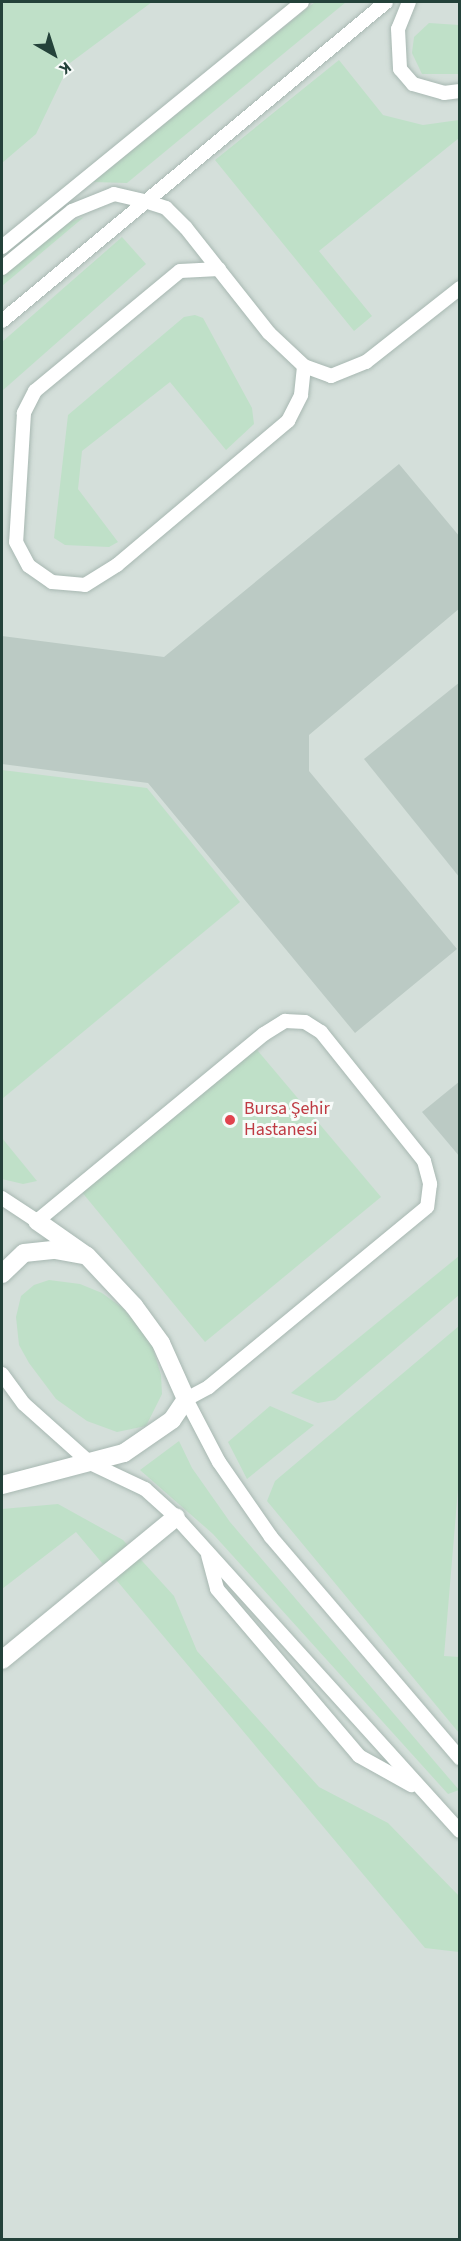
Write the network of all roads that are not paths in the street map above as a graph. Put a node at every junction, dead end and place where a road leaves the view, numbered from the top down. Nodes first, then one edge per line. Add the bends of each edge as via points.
1 (302, 2) edge
2 (386, 2) edge
3 (409, 2) edge
4 (459, 91) edge
5 (145, 201) junction
6 (2, 247) edge
7 (2, 268) edge
8 (219, 269) junction
9 (459, 288) edge
10 (2, 321) edge
11 (304, 366) junction
12 (2, 1198) edge
13 (38, 1221) junction
14 (87, 1256) junction
15 (2, 1274) edge
16 (2, 1374) edge
17 (186, 1399) junction
18 (90, 1463) junction
19 (2, 1485) edge
20 (176, 1517) junction
21 (208, 1553) junction
22 (2, 1660) edge
23 (459, 1758) edge
24 (423, 1792) junction
25 (459, 1831) edge

1 - 6 lane
2 - 5 lane
3 - 4 lane via 398,29 400,69 413,84 444,93
5 - 7 lane via 114,194 72,211
5 - 8 lane via 166,208
5 - 10 lane
8 - 11 lane via 269,333
8 - 11 lane via 180,271 35,391 24,413 16,542 29,566 52,582 84,585 117,565 288,421 301,395
9 - 11 lane via 366,362 331,376
12 - 13 lane
13 - 14 street
13 - 17 lane via 264,1034 285,1021 305,1022 321,1032 424,1161 430,1184 427,1207 209,1387
14 - 15 street via 55,1250 24,1253
14 - 17 street via 134,1306 161,1343
16 - 18 lane via 47,1427
17 - 18 street via 172,1420 147,1438 124,1452
17 - 23 lane via 219,1462 271,1537
18 - 19 street
18 - 20 lane via 145,1489
20 - 21 lane
20 - 22 street
21 - 24 lane
21 - 24 lane via 217,1589 359,1756
24 - 25 lane

